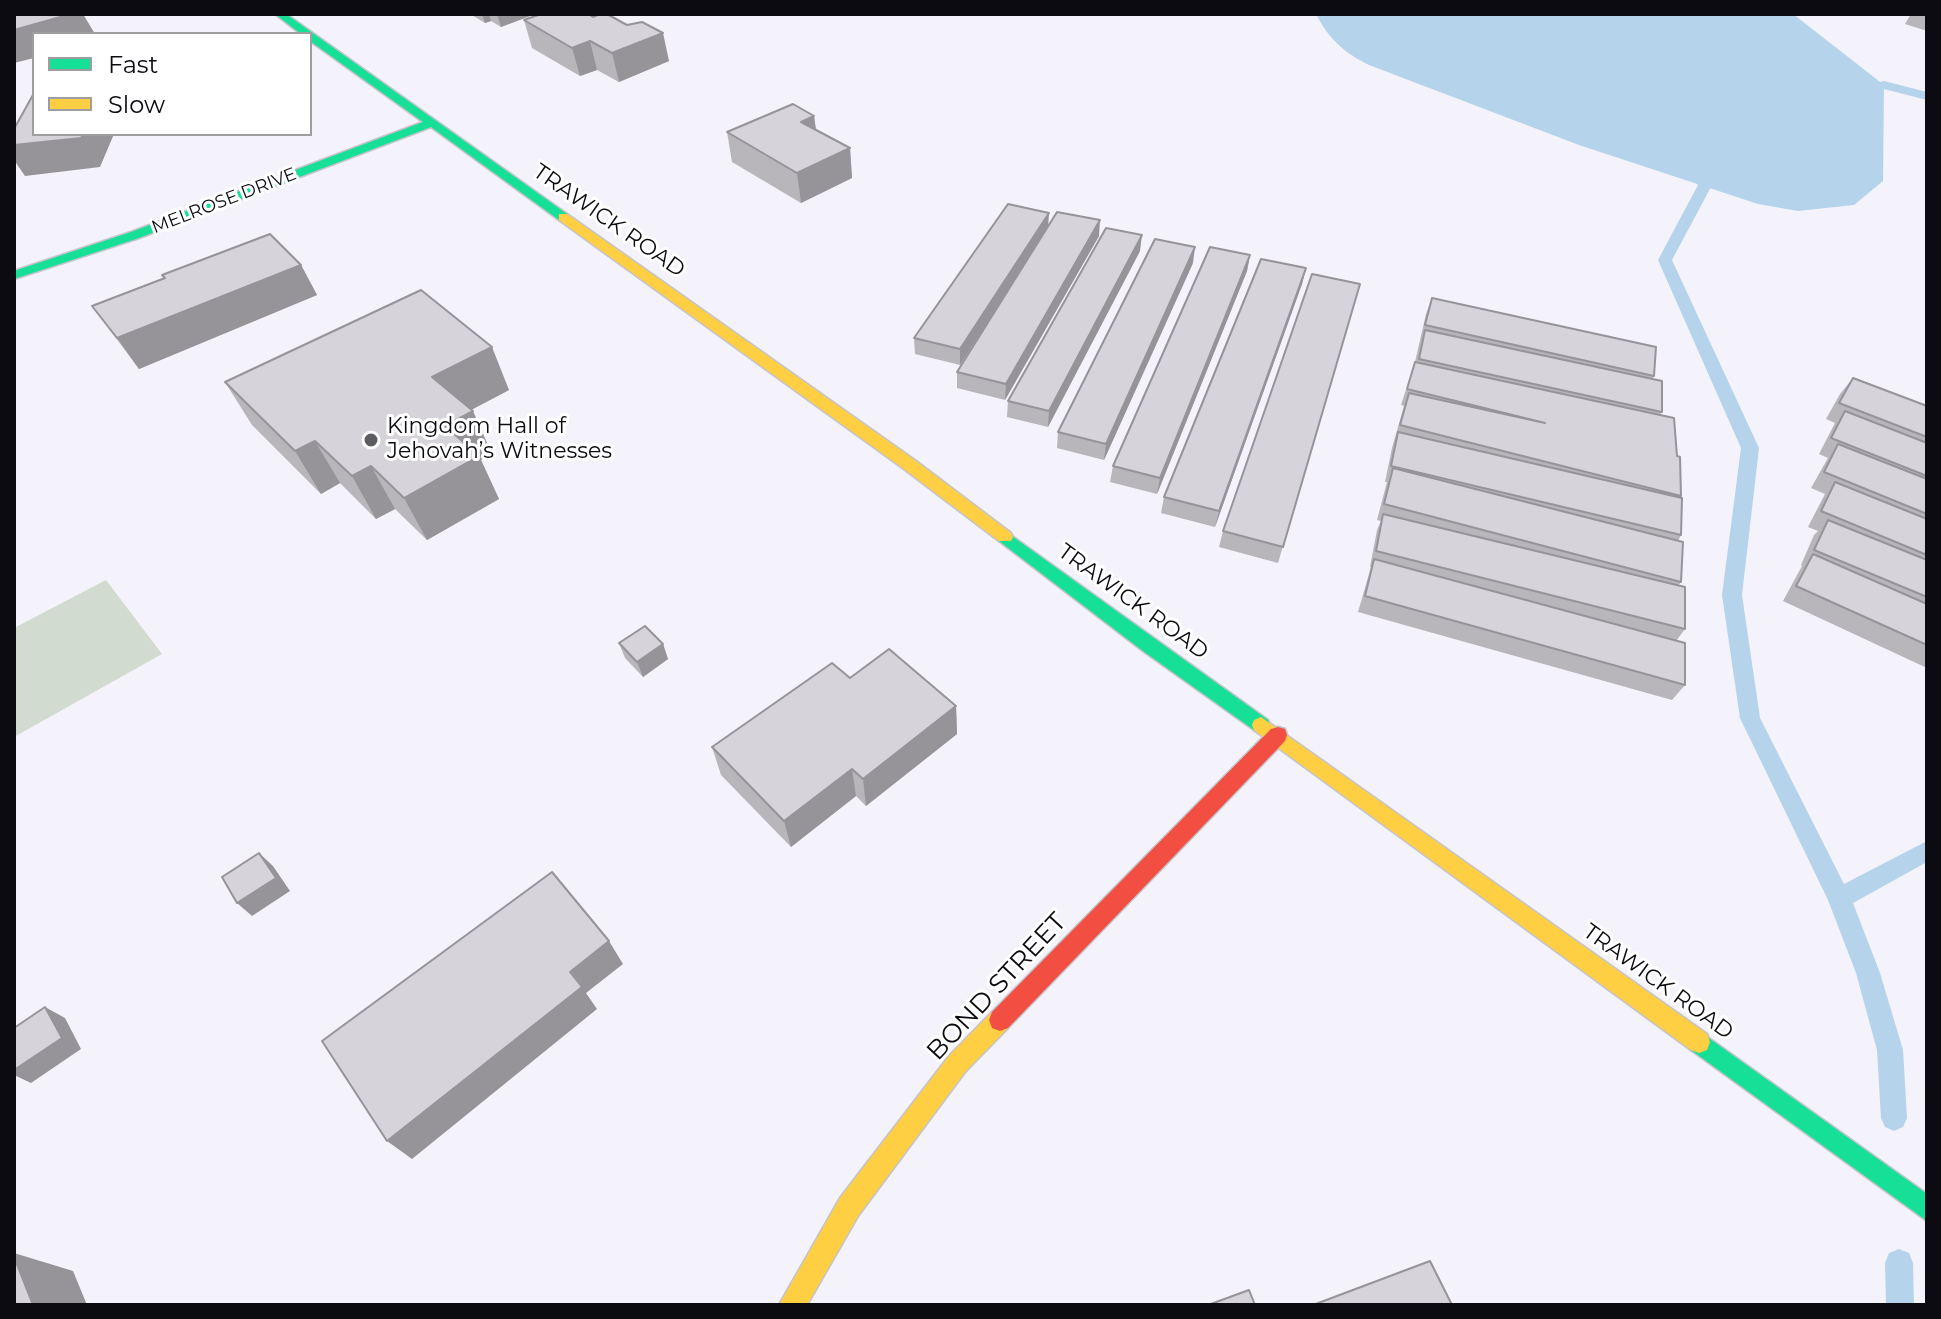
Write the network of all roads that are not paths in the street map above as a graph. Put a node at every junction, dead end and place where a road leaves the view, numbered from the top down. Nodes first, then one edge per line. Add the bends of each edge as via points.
1 (280, 14) edge
2 (305, 32) edge
3 (312, 37) edge
4 (432, 123) junction
5 (14, 275) edge
6 (1278, 735) junction
7 (1927, 1209) edge
8 (792, 1305) edge

1 - 2 street, TRAWICK ROAD
3 - 4 street, TRAWICK ROAD
4 - 5 street, MELROSE DRIVE
4 - 6 street, TRAWICK ROAD
6 - 7 street, TRAWICK ROAD
6 - 8 street, BOND STREET via 957,1064 849,1207

